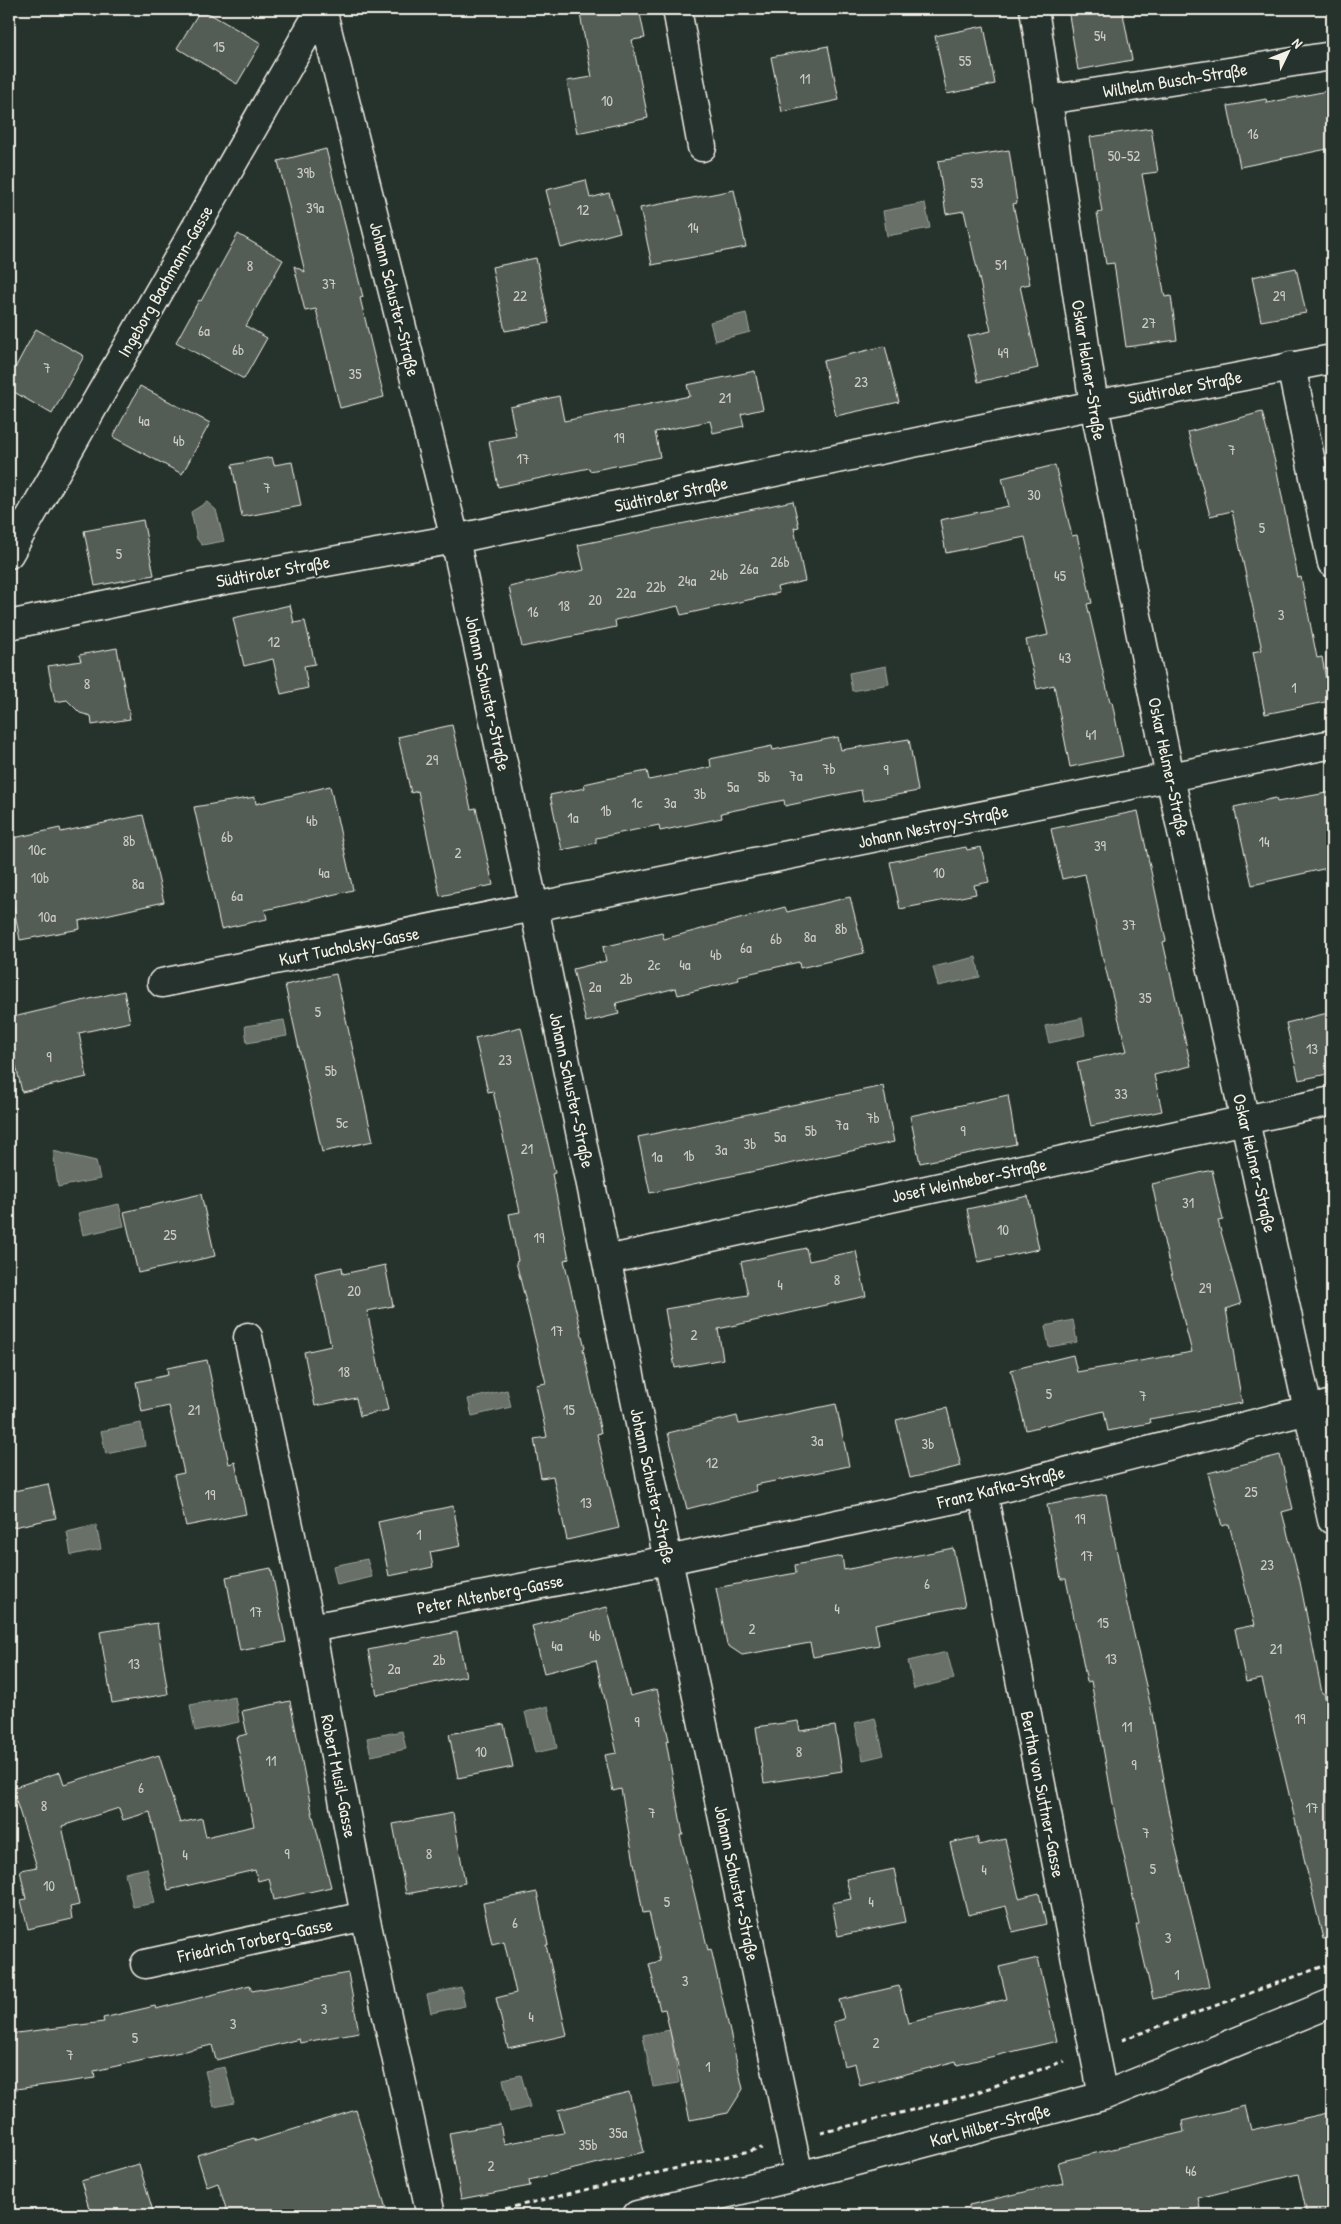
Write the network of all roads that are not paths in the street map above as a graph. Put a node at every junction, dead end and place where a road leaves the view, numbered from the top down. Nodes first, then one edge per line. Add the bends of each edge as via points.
1 (321, 9) edge
2 (677, 9) edge
3 (1034, 9) edge
4 (1332, 56) edge
5 (1048, 100) junction
6 (702, 147) dead end
7 (1332, 359) edge
8 (1291, 366) junction
9 (1094, 405) junction
10 (455, 539) junction
11 (9, 554) edge
12 (1332, 563) edge
13 (9, 625) edge
14 (1332, 744) edge
15 (1170, 777) junction
16 (534, 907) junction
17 (162, 983) dead end
18 (1332, 1101) edge
19 (1245, 1119) junction
20 (607, 1260) junction
21 (248, 1337) dead end
22 (1321, 1407) edge
23 (983, 1493) junction
24 (1332, 1520) edge
25 (668, 1560) junction
26 (310, 1628) junction
27 (365, 1916) junction
28 (145, 1964) dead end
29 (1332, 2003) edge
30 (1103, 2096) junction
31 (799, 2176) junction
32 (431, 2215) edge
33 (637, 2215) edge

1 - 10 street, Johann Schuster-Straße
1 - 11 street, Ingeborg Bachmann-Gasse
2 - 6 street
3 - 5 street, Oskar Helmer-Straße
4 - 5 street, Wilhelm Busch-Straße
5 - 9 street, Oskar Helmer-Straße
7 - 8 street, Südtiroler Straße
8 - 9 street, Südtiroler Straße
8 - 12 street
9 - 10 street, Südtiroler Straße
9 - 15 street, Oskar Helmer-Straße
10 - 13 street, Südtiroler Straße via 203,584
10 - 16 street, Johann Schuster-Straße
14 - 15 street, Johann Nestroy-Straße
15 - 16 street, Johann Nestroy-Straße
15 - 19 street, Oskar Helmer-Straße
16 - 17 street, Kurt Tucholsky-Gasse
16 - 20 street, Johann Schuster-Straße
18 - 19 street, Josef Weinheber-Straße
19 - 20 street, Josef Weinheber-Straße
19 - 22 street, Oskar Helmer-Straße
20 - 25 street, Johann Schuster-Straße
21 - 26 street, Robert Musil-Gasse
22 - 23 street, Franz Kafka-Straße
22 - 24 street, Oskar Helmer-Straße
23 - 25 street, Franz Kafka-Straße
23 - 30 street, Bertha von Suttner-Gasse
25 - 26 street, Peter Altenberg-Gasse
25 - 31 street, Johann Schuster-Straße
26 - 27 street, Robert Musil-Gasse
27 - 28 street, Friedrich Torberg-Gasse
27 - 32 street, Robert Musil-Gasse
29 - 30 street, Karl Hilber-Straße
30 - 31 street, Karl Hilber-Straße
31 - 33 street, Karl Hilber-Straße

